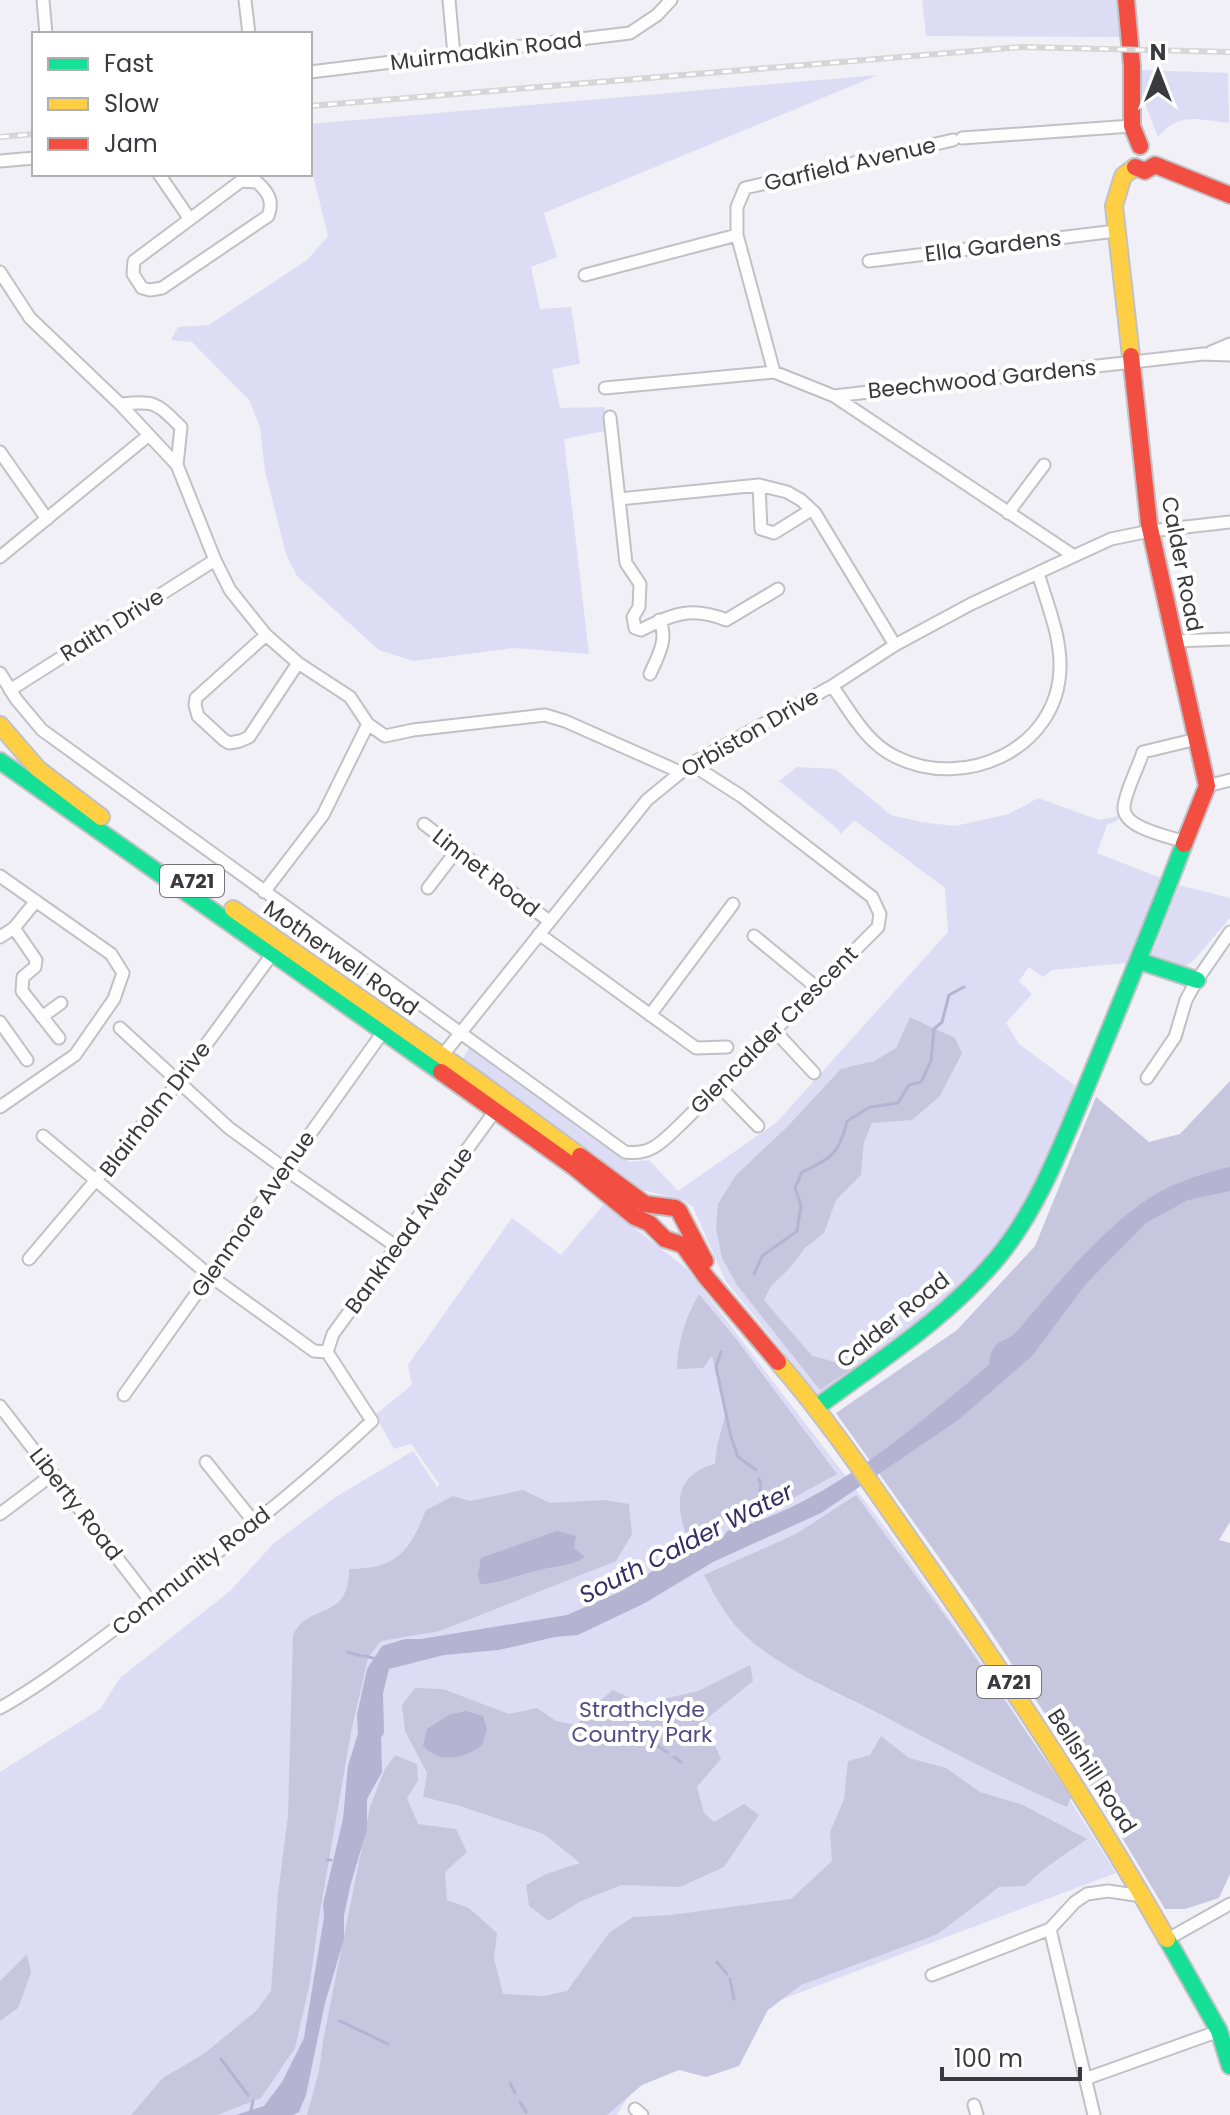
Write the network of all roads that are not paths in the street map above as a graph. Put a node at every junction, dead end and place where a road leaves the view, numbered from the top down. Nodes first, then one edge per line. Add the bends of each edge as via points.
1 (43, 0) edge
2 (245, 0) edge
3 (449, 0) edge
4 (671, 0) edge
5 (1126, 0) edge
6 (46, 32) edge
7 (249, 32) edge
8 (454, 55) junction
9 (312, 72) edge
10 (1132, 126) junction
11 (1140, 146) junction
12 (32, 158) edge
13 (0, 161) edge
14 (1155, 165) junction
15 (1135, 167) junction
16 (160, 176) edge
17 (1230, 195) edge
18 (189, 218) junction
19 (1116, 231) junction
20 (737, 235) junction
21 (869, 261) dead end
22 (0, 272) edge
23 (585, 275) dead end
24 (1230, 344) edge
25 (1203, 354) junction
26 (1230, 355) edge
27 (1130, 362) junction
28 (774, 372) junction
29 (605, 388) dead end
30 (834, 396) junction
31 (120, 404) junction
32 (610, 417) dead end
33 (149, 435) junction
34 (0, 452) edge
35 (177, 465) junction
36 (1044, 465) dead end
37 (759, 485) junction
38 (619, 499) junction
39 (811, 510) junction
40 (1008, 513) junction
41 (47, 519) junction
42 (1230, 522) edge
43 (1150, 531) junction
44 (1074, 556) junction
45 (0, 557) edge
46 (215, 560) junction
47 (1038, 573) junction
48 (778, 589) dead end
49 (659, 620) junction
50 (266, 635) junction
51 (1230, 639) edge
52 (1175, 641) junction
53 (895, 645) junction
54 (298, 663) junction
55 (0, 673) edge
56 (650, 674) dead end
57 (832, 686) junction
58 (10, 690) junction
59 (368, 724) junction
60 (1, 731) edge
61 (1197, 739) junction
62 (0, 761) edge
63 (691, 764) junction
64 (680, 772) junction
65 (1230, 780) edge
66 (1207, 786) junction
67 (424, 824) dead end
68 (1186, 842) junction
69 (457, 850) junction
70 (0, 876) edge
71 (428, 888) dead end
72 (264, 892) junction
73 (36, 901) junction
74 (733, 904) dead end
75 (549, 921) junction
76 (14, 928) junction
77 (1230, 932) edge
78 (539, 934) junction
79 (754, 936) dead end
80 (0, 937) edge
81 (273, 953) junction
82 (1139, 961) junction
83 (1197, 980) junction
84 (816, 987) junction
85 (61, 1003) dead end
86 (650, 1015) junction
87 (42, 1017) junction
88 (0, 1022) edge
89 (120, 1028) dead end
90 (774, 1030) junction
91 (383, 1032) junction
92 (459, 1034) junction
93 (59, 1038) dead end
94 (727, 1047) dead end
95 (442, 1056) junction
96 (27, 1060) dead end
97 (814, 1073) dead end
98 (1147, 1078) dead end
99 (178, 1083) junction
100 (719, 1086) junction
101 (0, 1106) edge
102 (495, 1111) junction
103 (758, 1126) dead end
104 (43, 1136) dead end
105 (285, 1169) junction
106 (97, 1182) junction
107 (664, 1208) junction
108 (685, 1222) junction
109 (654, 1227) junction
110 (671, 1239) junction
111 (397, 1247) junction
112 (29, 1259) dead end
113 (209, 1275) junction
114 (715, 1286) junction
115 (327, 1352) junction
116 (124, 1395) dead end
117 (0, 1406) edge
118 (817, 1407) junction
119 (206, 1462) dead end
120 (53, 1474) junction
121 (0, 1514) edge
122 (254, 1522) junction
123 (152, 1603) junction
124 (0, 1708) edge
125 (1142, 1896) junction
126 (1230, 1904) edge
127 (1050, 1929) junction
128 (1168, 1939) junction
129 (932, 1975) dead end
130 (1219, 2031) junction
131 (1230, 2066) edge
132 (1085, 2079) junction
133 (1094, 2115) edge

1 - 6 street
2 - 7 street
3 - 8 street
4 - 8 street, Muirmadkin Road via 630,33
5 - 10 main road
8 - 9 street, Muirmadkin Road
10 - 11 main road
10 - 20 street, Garfield Avenue via 957,139 745,188 737,207
11 - 14 main road via 1155,151
11 - 15 main road via 1132,155
12 - 13 street
14 - 15 main road via 1145,171
14 - 17 main road
15 - 19 main road, Calder Road via 1123,176 1117,192
16 - 18 street
18 - 18 street via 241,181 257,182 272,202 268,216 232,242 162,288 142,288 133,274 134,261
19 - 21 street, Ella Gardens
19 - 27 main road, Calder Road
20 - 23 street
20 - 28 street, Garfield Avenue
22 - 31 street via 30,318
24 - 25 street
25 - 26 street
25 - 27 street, Beechwood Gardens
27 - 30 street, Beechwood Gardens
27 - 43 main road, Calder Road
28 - 29 street
28 - 30 street, Beechwood Gardens
30 - 40 street, Beechwood Gardens
31 - 33 street
31 - 35 street via 158,405 181,427
32 - 38 street
33 - 35 street
33 - 41 street
34 - 41 street
35 - 46 street
36 - 40 street
37 - 38 street
37 - 39 street via 782,489
37 - 39 street via 761,529 767,532 774,533
38 - 49 street via 626,563 640,584 633,623 641,630
39 - 53 street
40 - 44 street, Beechwood Gardens
41 - 45 street
42 - 43 street, Orbiston Drive
43 - 44 street, Orbiston Drive via 1111,539
43 - 52 main road, Calder Road
44 - 47 street, Orbiston Drive
46 - 50 street via 230,590
46 - 58 street, Raith Drive
47 - 53 street, Orbiston Drive
47 - 57 street via 1059,653 1053,705 1028,738 994,761 957,770 896,757 872,742
48 - 49 street via 726,620 691,611
49 - 56 street via 663,641
50 - 54 street
50 - 54 street via 196,698 198,716 224,740 235,743 249,737
51 - 52 street
52 - 61 main road, Calder Road
53 - 57 street, Orbiston Drive
54 - 59 street via 350,697
55 - 58 street, Motherwell Road
57 - 63 street, Orbiston Drive
58 - 72 street, Motherwell Road via 42,730
59 - 64 street via 385,736 545,715
59 - 72 street via 323,815
60 - 95 main road, Motherwell Road / A721 via 38,769 112,826
61 - 66 main road, Calder Road
61 - 68 street via 1143,752 1123,808 1135,825
62 - 81 main road, Motherwell Road / A721
63 - 64 street, Orbiston Drive
63 - 84 street, Glencalder Crescent via 872,897 880,914 878,927
64 - 75 street, Orbiston Drive via 647,800
65 - 66 street
66 - 68 main road, Calder Road
67 - 69 street, Linnet Road
68 - 82 main road, Calder Road
69 - 71 street
69 - 75 street, Linnet Road
70 - 73 street
72 - 92 street, Motherwell Road
73 - 76 street
73 - 101 street via 111,954 123,973 114,999 75,1055
74 - 86 street
75 - 78 street, Orbiston Drive
76 - 80 street
76 - 87 street via 36,960 23,977 22,991
77 - 83 street
78 - 86 street
78 - 92 street, Orbiston Drive
79 - 84 street
81 - 91 main road, Motherwell Road / A721
81 - 99 street, Blairholm Drive
82 - 83 main road
82 - 118 main road, Calder Road via 1026,1219 947,1311
83 - 98 street via 1175,1037
84 - 90 street, Glencalder Crescent
85 - 87 street
86 - 94 street via 696,1048
87 - 93 street
88 - 96 street
89 - 99 street
90 - 97 street
90 - 100 street, Glencalder Crescent
91 - 102 main road, Motherwell Road / A721
91 - 105 street, Glenmore Avenue
92 - 95 street, Orbiston Drive
92 - 100 street, Glencalder Crescent via 625,1152 654,1150
95 - 107 main road, Motherwell Road / A721 via 645,1204
99 - 105 street
99 - 106 street, Blairholm Drive
100 - 103 street
102 - 109 main road, Motherwell Road / A721
102 - 111 street, Bankhead Avenue
104 - 106 street
105 - 111 street
105 - 113 street, Glenmore Avenue
106 - 112 street, Blairholm Drive
106 - 113 street
107 - 108 main road, A721 via 675,1208
107 - 109 main road via 656,1214
108 - 110 main road
108 - 114 main road, A721
109 - 110 main road, A721
110 - 114 main road, A721 via 683,1245
111 - 115 street, Bankhead Avenue via 333,1334
113 - 115 street via 314,1351
113 - 116 street, Glenmore Avenue
114 - 118 main road, A721
115 - 122 street, Community Road via 372,1421
117 - 120 street, Liberty Road
118 - 125 main road, Bellshill Road / A721 via 996,1663
119 - 122 street
120 - 121 street
120 - 123 street, Liberty Road
122 - 123 street, Community Road
123 - 124 street, Community Road
125 - 127 street via 1087,1894
125 - 128 main road, Bellshill Road / A721
126 - 128 street
127 - 129 street
127 - 132 street
128 - 130 main road, Bellshill Road / A721
130 - 131 main road, Bellshill Road / A721
130 - 132 street
132 - 133 street

